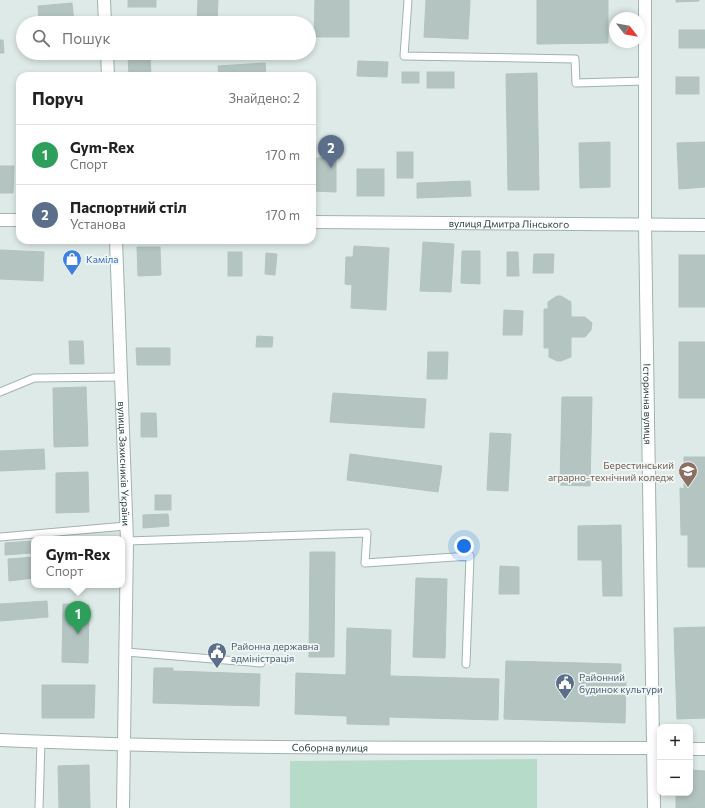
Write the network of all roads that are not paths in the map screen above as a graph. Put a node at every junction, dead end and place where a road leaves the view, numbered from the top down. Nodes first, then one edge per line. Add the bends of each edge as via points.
1 (104, 0) edge
2 (408, 0) edge
3 (645, 0) edge
4 (105, 16) edge
5 (107, 60) edge
6 (108, 72) edge
7 (645, 81) junction
8 (0, 220) edge
9 (16, 220) edge
10 (316, 222) edge
11 (645, 224) junction
12 (705, 225) edge
13 (116, 244) edge
14 (121, 377) junction
15 (0, 392) edge
16 (126, 526) junction
17 (0, 537) edge
18 (127, 541) junction
19 (126, 652) junction
20 (262, 663) dead end
21 (466, 664) dead end
22 (0, 740) edge
23 (41, 742) junction
24 (124, 743) junction
25 (657, 748) edge
26 (693, 749) edge
27 (705, 749) edge
28 (39, 808) edge
29 (123, 808) edge
30 (654, 808) edge

1 - 4 street
2 - 7 lane via 404,56 575,59 576,83
3 - 7 street, Історична вулиця
5 - 6 street
7 - 11 street, Історична вулиця
8 - 9 street
10 - 11 street, вулиця Дмитра Лінського
11 - 12 street, вулиця Дмитра Лінського
11 - 25 street, Історична вулиця
13 - 14 street, вулиця Захисників України
14 - 15 lane via 34,378
14 - 16 street, вулиця Захисників України
16 - 17 lane
16 - 18 street, вулиця Захисників України
18 - 19 street, вулиця Захисників України
18 - 21 lane via 367,533 365,563 470,556
19 - 20 lane
19 - 24 street, вулиця Захисників України
22 - 23 street, Соборна вулиця
23 - 24 street, Соборна вулиця
23 - 28 lane
24 - 25 street, Соборна вулиця via 304,748
24 - 29 street, вулиця Захисників України
25 - 30 street, Історична вулиця
26 - 27 street

